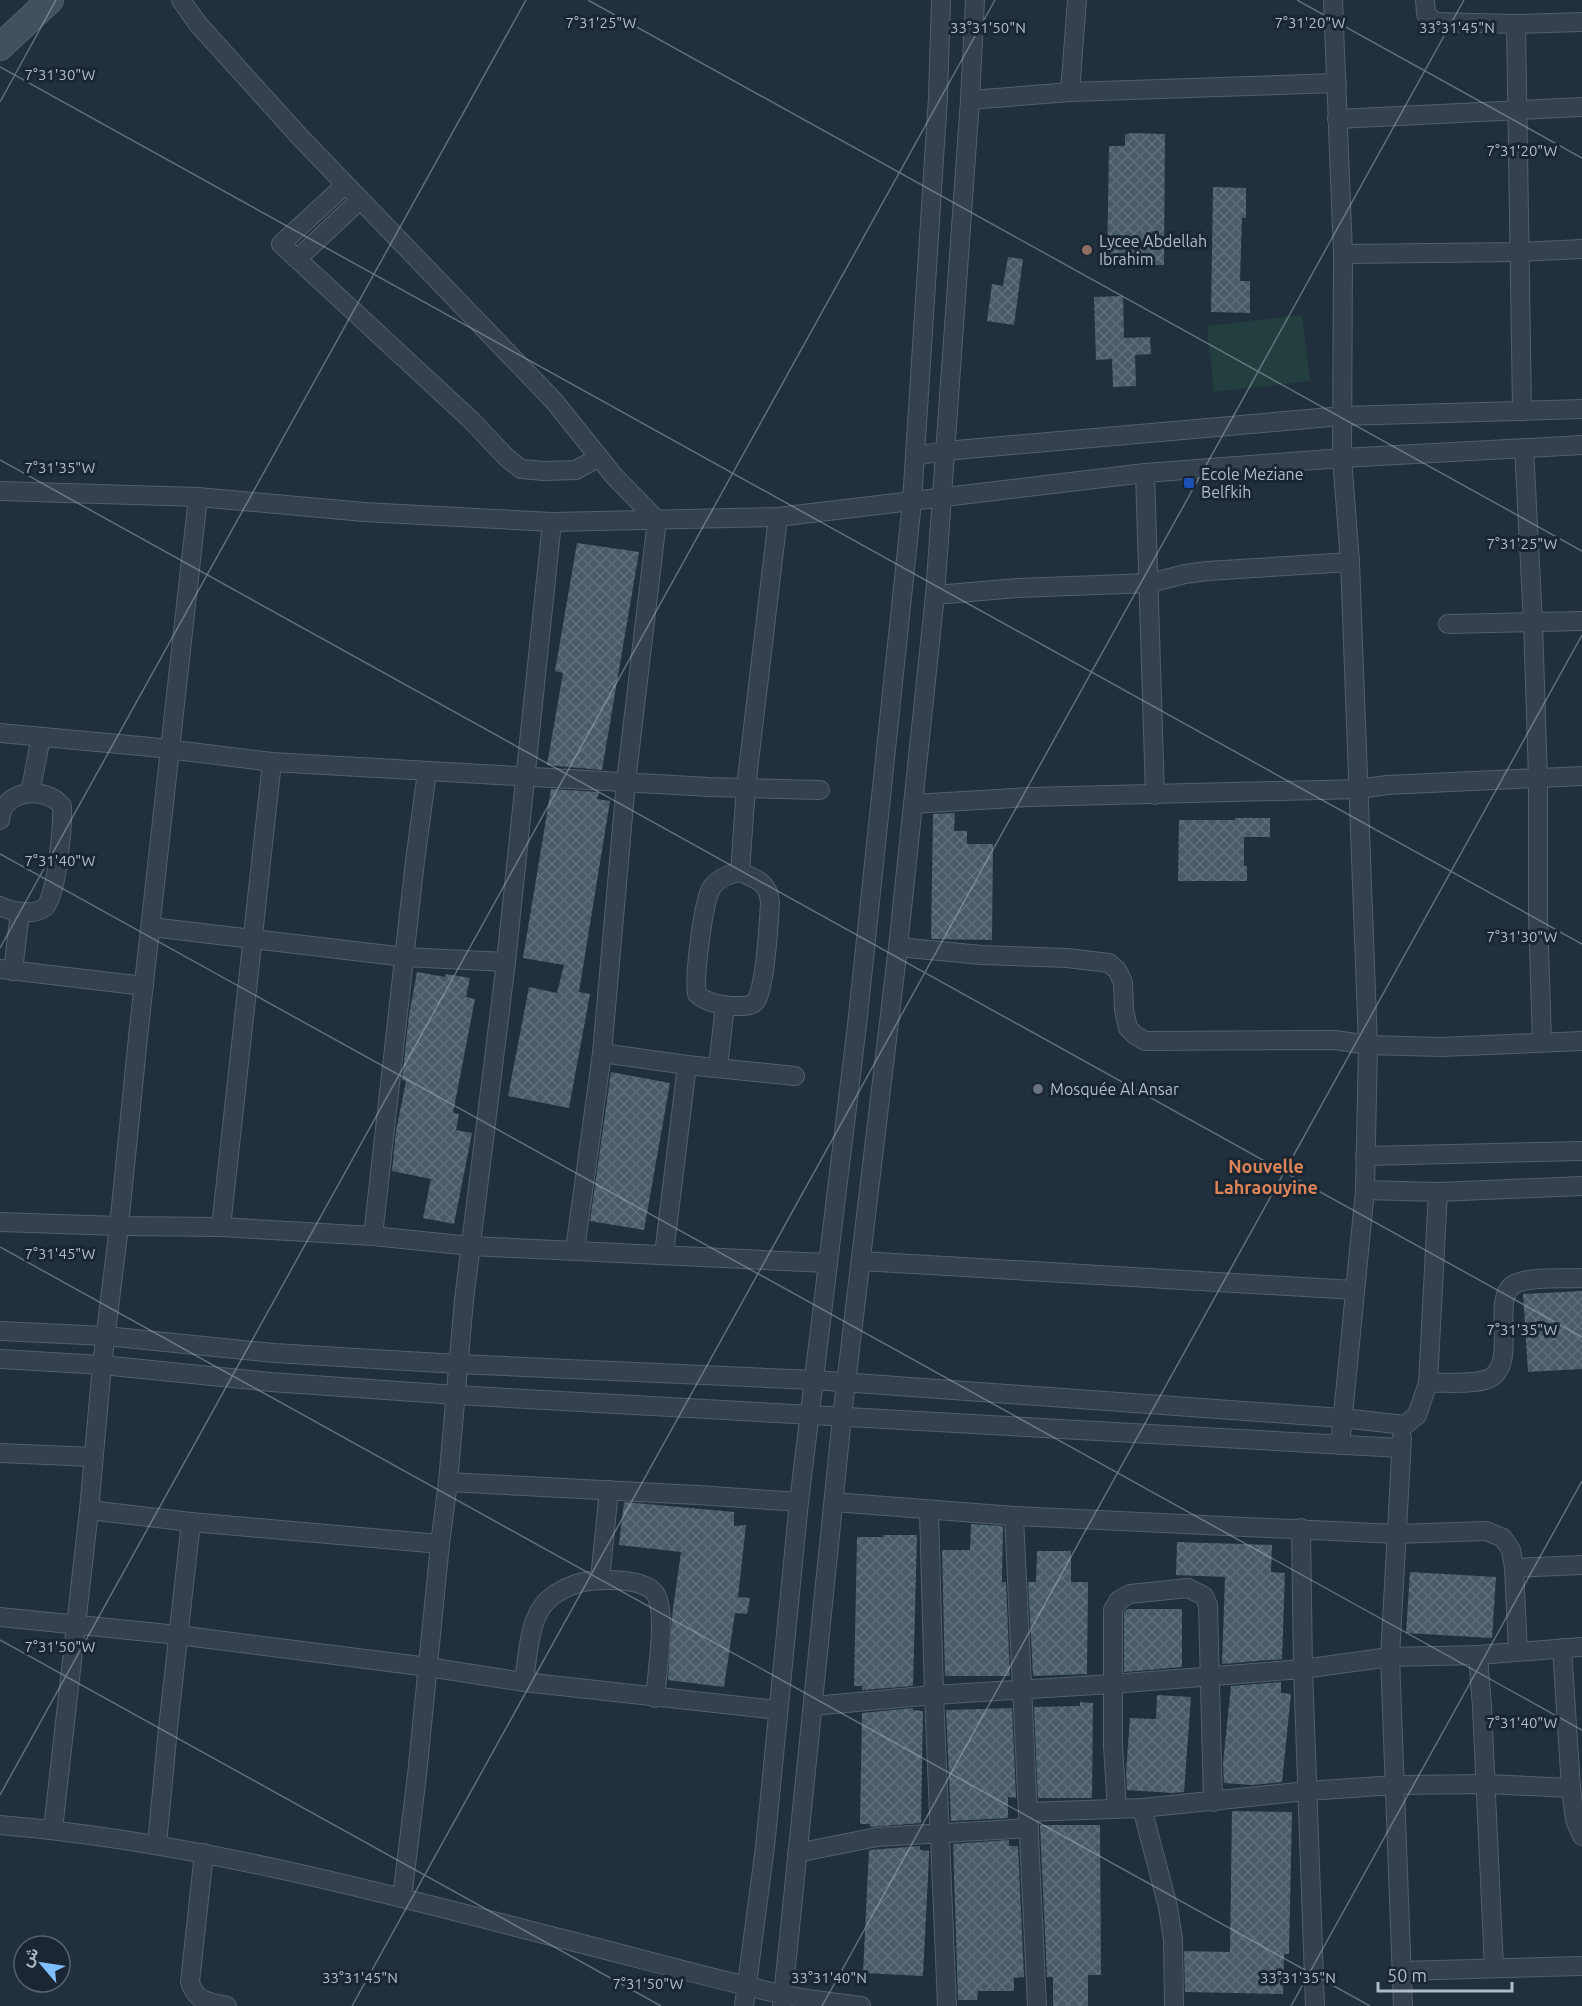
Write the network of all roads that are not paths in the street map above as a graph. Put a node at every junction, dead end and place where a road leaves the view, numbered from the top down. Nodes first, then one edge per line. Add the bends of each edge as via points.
1 (50, 0) edge
2 (181, 0) edge
3 (941, 0) edge
4 (975, 0) edge
5 (1077, 0) edge
6 (1333, 0) edge
7 (1425, 0) edge
8 (1582, 22) edge
9 (1516, 24) junction
10 (0, 47) edge
11 (1337, 83) junction
12 (1070, 92) junction
13 (970, 100) junction
14 (1582, 107) edge
15 (1518, 110) junction
16 (1336, 119) junction
17 (345, 185) junction
18 (359, 201) junction
19 (1582, 249) edge
20 (1519, 252) junction
21 (1343, 254) junction
22 (297, 259) junction
23 (1582, 409) edge
24 (1522, 411) junction
25 (1342, 416) junction
26 (1582, 445) edge
27 (1524, 448) junction
28 (945, 451) junction
29 (915, 456) junction
30 (599, 457) junction
31 (1342, 458) junction
32 (1145, 472) junction
33 (0, 491) edge
34 (198, 497) junction
35 (941, 498) junction
36 (912, 502) junction
37 (778, 517) junction
38 (657, 520) junction
39 (552, 522) junction
40 (1350, 562) junction
41 (1150, 583) junction
42 (935, 595) junction
43 (1582, 621) edge
44 (1533, 622) junction
45 (1448, 624) dead end
46 (0, 733) edge
47 (41, 737) junction
48 (171, 750) junction
49 (272, 762) junction
50 (428, 772) junction
51 (526, 776) junction
52 (1582, 776) edge
53 (1538, 779) junction
54 (626, 782) junction
55 (746, 787) junction
56 (1359, 789) junction
57 (820, 790) dead end
58 (30, 793) junction
59 (1155, 795) junction
60 (913, 804) junction
61 (0, 820) edge
62 (740, 872) junction
63 (0, 906) edge
64 (20, 912) junction
65 (151, 927) junction
66 (252, 939) junction
67 (898, 947) junction
68 (405, 957) junction
69 (506, 962) junction
70 (7, 970) edge
71 (144, 986) junction
72 (724, 1005) junction
73 (1582, 1041) edge
74 (1542, 1042) junction
75 (1368, 1045) junction
76 (602, 1053) junction
77 (687, 1065) junction
78 (718, 1067) junction
79 (795, 1076) dead end
80 (1582, 1151) edge
81 (1365, 1156) junction
82 (1582, 1186) edge
83 (1365, 1190) junction
84 (1438, 1192) junction
85 (0, 1222) edge
86 (119, 1226) junction
87 (220, 1227) junction
88 (373, 1236) junction
89 (471, 1245) junction
90 (575, 1250) junction
91 (664, 1254) junction
92 (861, 1261) junction
93 (826, 1263) junction
94 (1582, 1278) edge
95 (1354, 1290) junction
96 (0, 1331) edge
97 (106, 1336) junction
98 (0, 1359) edge
99 (458, 1364) junction
100 (102, 1365) junction
101 (814, 1380) junction
102 (846, 1383) junction
103 (1428, 1383) junction
104 (456, 1395) junction
105 (809, 1414) junction
106 (842, 1417) junction
107 (1342, 1418) junction
108 (1405, 1425) junction
109 (1340, 1444) junction
110 (1400, 1448) junction
111 (0, 1452) edge
112 (93, 1457) junction
113 (448, 1482) junction
114 (609, 1490) junction
115 (799, 1502) junction
116 (834, 1502) junction
117 (89, 1510) junction
118 (929, 1511) junction
119 (1014, 1516) junction
120 (191, 1522) junction
121 (1301, 1528) junction
122 (1396, 1534) junction
123 (440, 1544) junction
124 (1582, 1565) edge
125 (1514, 1568) junction
126 (600, 1579) junction
127 (0, 1617) edge
128 (76, 1623) junction
129 (178, 1635) junction
130 (1582, 1647) edge
131 (1562, 1648) junction
132 (1518, 1651) junction
133 (1478, 1655) junction
134 (1390, 1657) junction
135 (428, 1667) junction
136 (1302, 1669) junction
137 (1209, 1675) junction
138 (524, 1682) junction
139 (1112, 1684) junction
140 (1020, 1690) junction
141 (934, 1695) junction
142 (655, 1698) junction
143 (813, 1706) junction
144 (778, 1710) junction
145 (1575, 1746) edge
146 (1486, 1784) junction
147 (1396, 1785) junction
148 (1570, 1788) junction
149 (1307, 1791) junction
150 (1213, 1802) junction
151 (1142, 1808) junction
152 (1117, 1809) junction
153 (1029, 1820) junction
154 (0, 1825) edge
155 (54, 1829) junction
156 (941, 1834) junction
157 (1582, 1836) edge
158 (157, 1844) junction
159 (204, 1853) junction
160 (797, 1853) junction
161 (402, 1898) junction
162 (1582, 1966) edge
163 (1494, 1968) junction
164 (1402, 1971) junction
165 (746, 1986) junction
166 (783, 2000) edge
167 (227, 2006) edge
168 (744, 2006) edge
169 (861, 2006) edge
170 (947, 2006) edge
171 (1037, 2006) edge
172 (1174, 2006) edge
173 (1315, 2006) edge
174 (1403, 2006) edge

1 - 10 street
2 - 17 street via 198,24
3 - 29 street
4 - 13 street
5 - 12 street
6 - 11 street
7 - 9 street via 1426,14 1435,22
8 - 9 street
9 - 15 street
11 - 12 street
11 - 16 street
12 - 13 street
13 - 28 street
14 - 15 street
15 - 16 street
15 - 20 street
16 - 21 street
17 - 18 street
17 - 22 street via 280,244
18 - 22 street
18 - 30 street via 554,401
19 - 20 street
20 - 21 street
20 - 24 street
21 - 25 street
22 - 30 street via 521,469 576,470
23 - 24 street
24 - 25 street
25 - 28 street
25 - 31 street
26 - 27 street
27 - 31 street
27 - 44 street
28 - 29 street
28 - 35 street
29 - 36 street
30 - 38 street
31 - 32 street
31 - 40 street
32 - 35 street
32 - 41 street
33 - 34 street
34 - 39 street via 364,512
34 - 48 street
35 - 36 street
35 - 42 street
36 - 37 street
36 - 93 street via 857,1025
37 - 38 street
37 - 55 street
38 - 39 street
38 - 54 street
39 - 51 street
40 - 41 street via 1227,568
40 - 56 street
41 - 42 street
41 - 59 street
42 - 60 street
43 - 44 street
44 - 45 street
44 - 53 street
46 - 47 street
47 - 48 street
47 - 58 street
48 - 49 street
48 - 65 street
49 - 50 street
49 - 66 street
50 - 51 street
50 - 68 street
51 - 54 street
51 - 69 street
52 - 53 street
53 - 56 street
53 - 74 street
54 - 55 street
54 - 76 street
55 - 57 street
55 - 62 street
56 - 59 street
56 - 75 street
58 - 61 street via 10,799
58 - 64 street via 56,800 62,812 52,895 44,908
59 - 60 street
60 - 67 street
62 - 72 street via 721,878 710,888 704,906 697,994
62 - 72 street via 760,882 769,893 764,965 756,1001
63 - 64 street
64 - 70 street
65 - 66 street
65 - 71 street
66 - 68 street
66 - 87 street
67 - 75 street via 1109,963 1123,982 1128,1028 1145,1041 1335,1040
67 - 92 street
68 - 69 street
68 - 88 street
69 - 89 street
70 - 71 street
71 - 86 street
72 - 78 street
73 - 74 street
74 - 75 street via 1441,1047
75 - 81 street
76 - 77 street
76 - 90 street
77 - 78 street
77 - 91 street
78 - 79 street
80 - 81 street
81 - 83 street
82 - 84 street
83 - 84 street
83 - 95 street
84 - 103 street
85 - 86 street
86 - 87 street
86 - 97 street
87 - 88 street
88 - 89 street
89 - 90 street
89 - 99 street
90 - 91 street
91 - 93 street
92 - 95 street
92 - 102 street
93 - 101 street
94 - 103 street via 1526,1281 1510,1287 1506,1296 1503,1355 1495,1374 1474,1381
95 - 107 street
96 - 97 street
97 - 99 street via 274,1353
97 - 100 street
98 - 100 street
99 - 101 street
99 - 104 street
100 - 104 street
100 - 112 street
101 - 102 street
101 - 105 street
102 - 106 street
102 - 107 street
103 - 108 street via 1418,1415
104 - 105 street
104 - 113 street
105 - 106 street
105 - 115 street
106 - 109 street
106 - 116 street
107 - 108 street
107 - 109 street
108 - 110 street
109 - 110 street
110 - 122 street
111 - 112 street
112 - 117 street
113 - 114 street
113 - 123 street
114 - 115 street
114 - 126 street
115 - 144 street
116 - 118 street
116 - 143 street
117 - 120 street
117 - 128 street
118 - 119 street
118 - 141 street
119 - 121 street
119 - 140 street
120 - 123 street
120 - 129 street
121 - 122 street
121 - 136 street
122 - 125 street via 1486,1531 1508,1543
122 - 134 street
123 - 135 street
124 - 125 street
125 - 132 street
126 - 138 street via 577,1583 543,1605 534,1626
126 - 142 street via 637,1583 657,1595 661,1619
127 - 128 street
128 - 129 street
128 - 155 street
129 - 135 street
129 - 158 street
130 - 131 street
131 - 132 street
131 - 145 street
132 - 133 street
133 - 134 street
133 - 146 street
134 - 136 street
134 - 147 street
135 - 138 street
135 - 161 street
136 - 137 street
136 - 149 street
137 - 139 street
137 - 139 street via 1208,1605 1204,1596 1188,1588 1130,1594 1116,1604 1112,1616
137 - 150 street
138 - 142 street
139 - 140 street
139 - 152 street
140 - 141 street
140 - 153 street
141 - 143 street
141 - 156 street
142 - 144 street
143 - 160 street
144 - 165 street
145 - 148 street
146 - 147 street
146 - 148 street
146 - 163 street
147 - 149 street
147 - 164 street
148 - 157 street
149 - 150 street
149 - 173 street
150 - 151 street
151 - 152 street
151 - 172 street via 1170,1918
152 - 153 street
153 - 156 street
153 - 171 street
154 - 155 street
155 - 158 street
156 - 160 street via 877,1838
156 - 170 street
158 - 159 street
159 - 161 street
159 - 167 street via 190,1982 193,1992 202,1999
160 - 166 street
161 - 165 street
162 - 163 street
163 - 164 street
164 - 174 street
165 - 166 street
165 - 168 street
166 - 169 street

